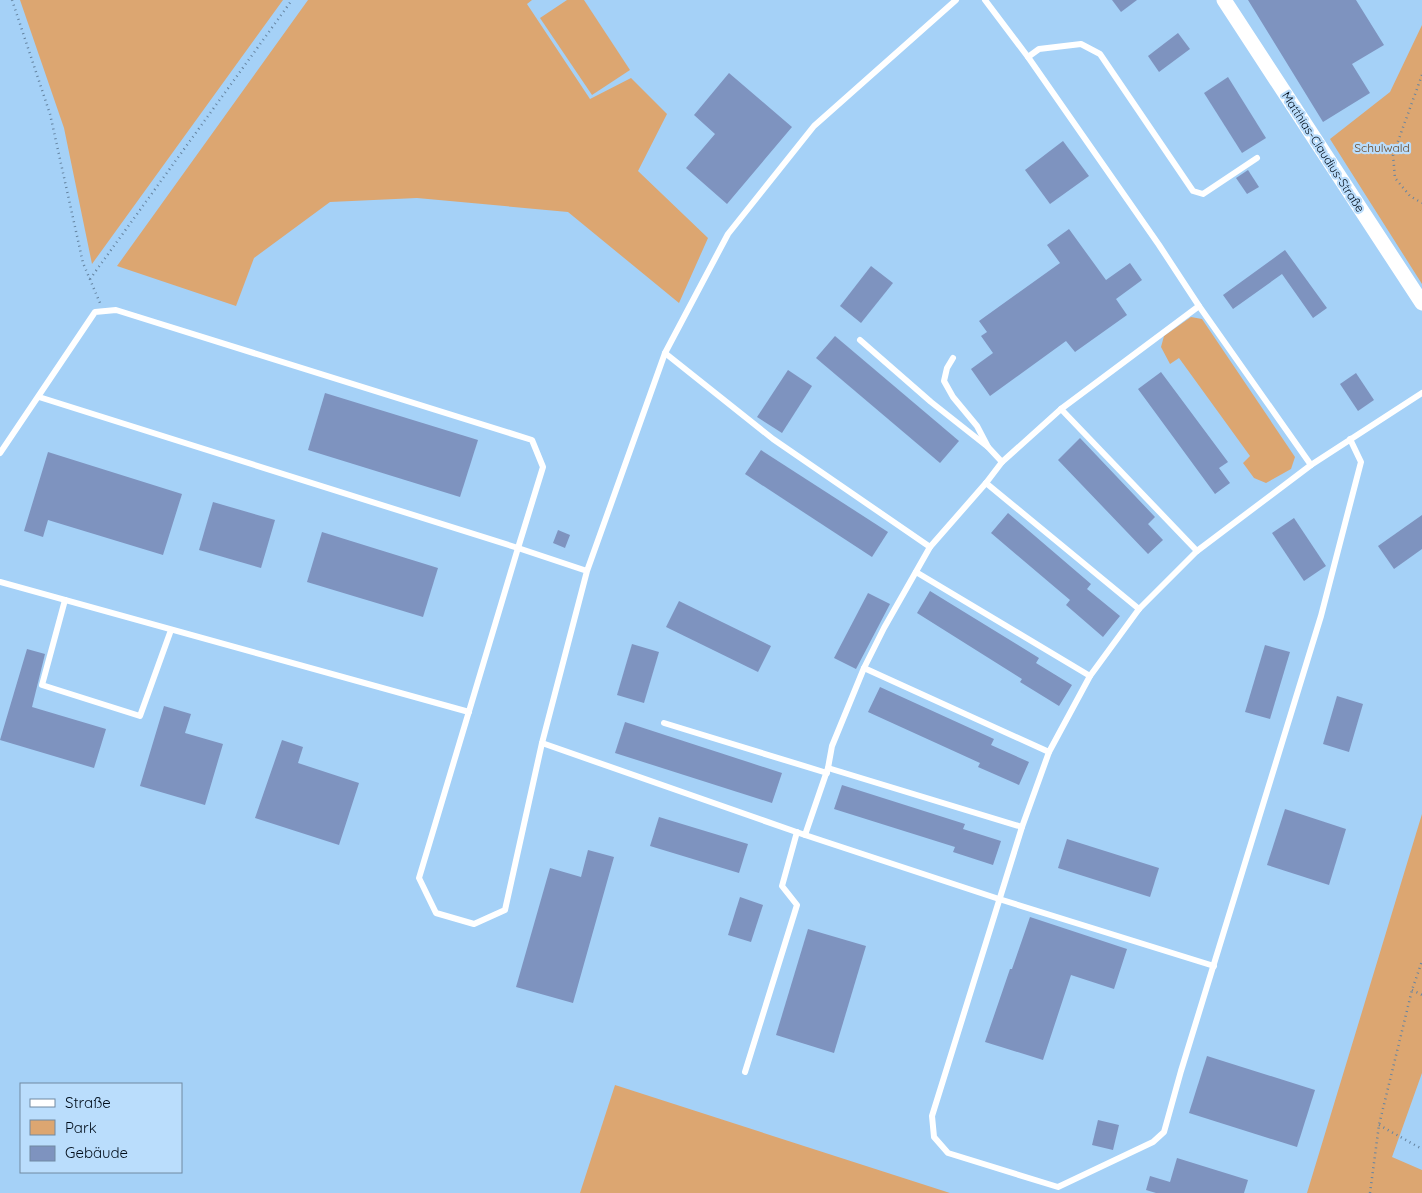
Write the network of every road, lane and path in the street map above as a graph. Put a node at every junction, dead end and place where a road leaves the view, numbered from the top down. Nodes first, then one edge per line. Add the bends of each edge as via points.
1 (12, 0) edge
2 (292, 0) edge
3 (956, 0) edge
4 (985, 0) edge
5 (1224, 0) edge
6 (1028, 57) junction
7 (1422, 75) edge
8 (1257, 158) dead end
9 (1422, 203) edge
10 (90, 279) junction
11 (1422, 303) edge
12 (1198, 306) junction
13 (104, 311) junction
14 (860, 340) dead end
15 (665, 352) junction
16 (953, 358) dead end
17 (1422, 393) edge
18 (39, 397) junction
19 (1061, 409) junction
20 (1350, 439) junction
21 (988, 447) junction
22 (0, 453) edge
23 (1002, 462) junction
24 (1311, 465) junction
25 (986, 483) junction
26 (930, 547) junction
27 (518, 548) junction
28 (1197, 551) junction
29 (587, 571) junction
30 (916, 572) junction
31 (0, 582) edge
32 (65, 600) junction
33 (1139, 609) junction
34 (171, 630) junction
35 (864, 668) junction
36 (1090, 676) junction
37 (469, 712) junction
38 (664, 723) dead end
39 (542, 743) junction
40 (1049, 752) junction
41 (827, 771) junction
42 (1022, 827) junction
43 (796, 832) junction
44 (805, 835) junction
45 (999, 899) junction
46 (1422, 961) edge
47 (1214, 966) junction
48 (1412, 990) junction
49 (1422, 995) edge
50 (746, 1072) dead end
51 (1379, 1125) junction
52 (1422, 1149) edge
53 (1370, 1193) edge

1 - 10 path via 50,114 83,263
2 - 10 path
3 - 15 lane via 814,126 728,234
4 - 6 lane
5 - 11 street, Matthias-Claudius-Straße
6 - 8 lane via 1039,49 1081,44 1100,54 1193,191 1203,194
6 - 12 lane
7 - 9 path via 1392,155 1395,178 1410,196
10 - 13 path
12 - 19 lane
12 - 24 lane
13 - 18 lane via 96,312
13 - 27 lane via 116,310 532,440 543,467
14 - 21 lane
15 - 26 lane via 773,438
15 - 29 lane
16 - 21 lane via 944,380
17 - 20 lane
18 - 22 lane
18 - 27 lane
19 - 23 lane
19 - 28 lane
20 - 24 lane
20 - 47 lane via 1361,462 1321,616
21 - 23 lane
23 - 25 lane
24 - 28 lane
25 - 26 lane
25 - 33 lane
26 - 30 lane
27 - 29 lane
27 - 37 lane
28 - 33 lane
29 - 39 lane
30 - 35 lane
30 - 36 lane
31 - 32 lane
32 - 34 lane
32 - 34 lane via 42,685 140,716
33 - 36 lane
34 - 37 lane
35 - 40 lane
35 - 41 lane via 832,746
36 - 40 lane
37 - 39 lane via 419,878 436,913 474,924 505,910
38 - 41 lane
39 - 43 lane
40 - 42 lane
41 - 42 lane
41 - 44 lane
42 - 45 lane
43 - 44 lane
43 - 50 lane via 782,886 797,905
44 - 45 lane
45 - 47 lane
45 - 47 lane via 932,1116 934,1137 948,1153 1058,1187 1153,1142 1164,1132
46 - 48 path
48 - 49 path
48 - 51 path
51 - 52 path
51 - 53 path

